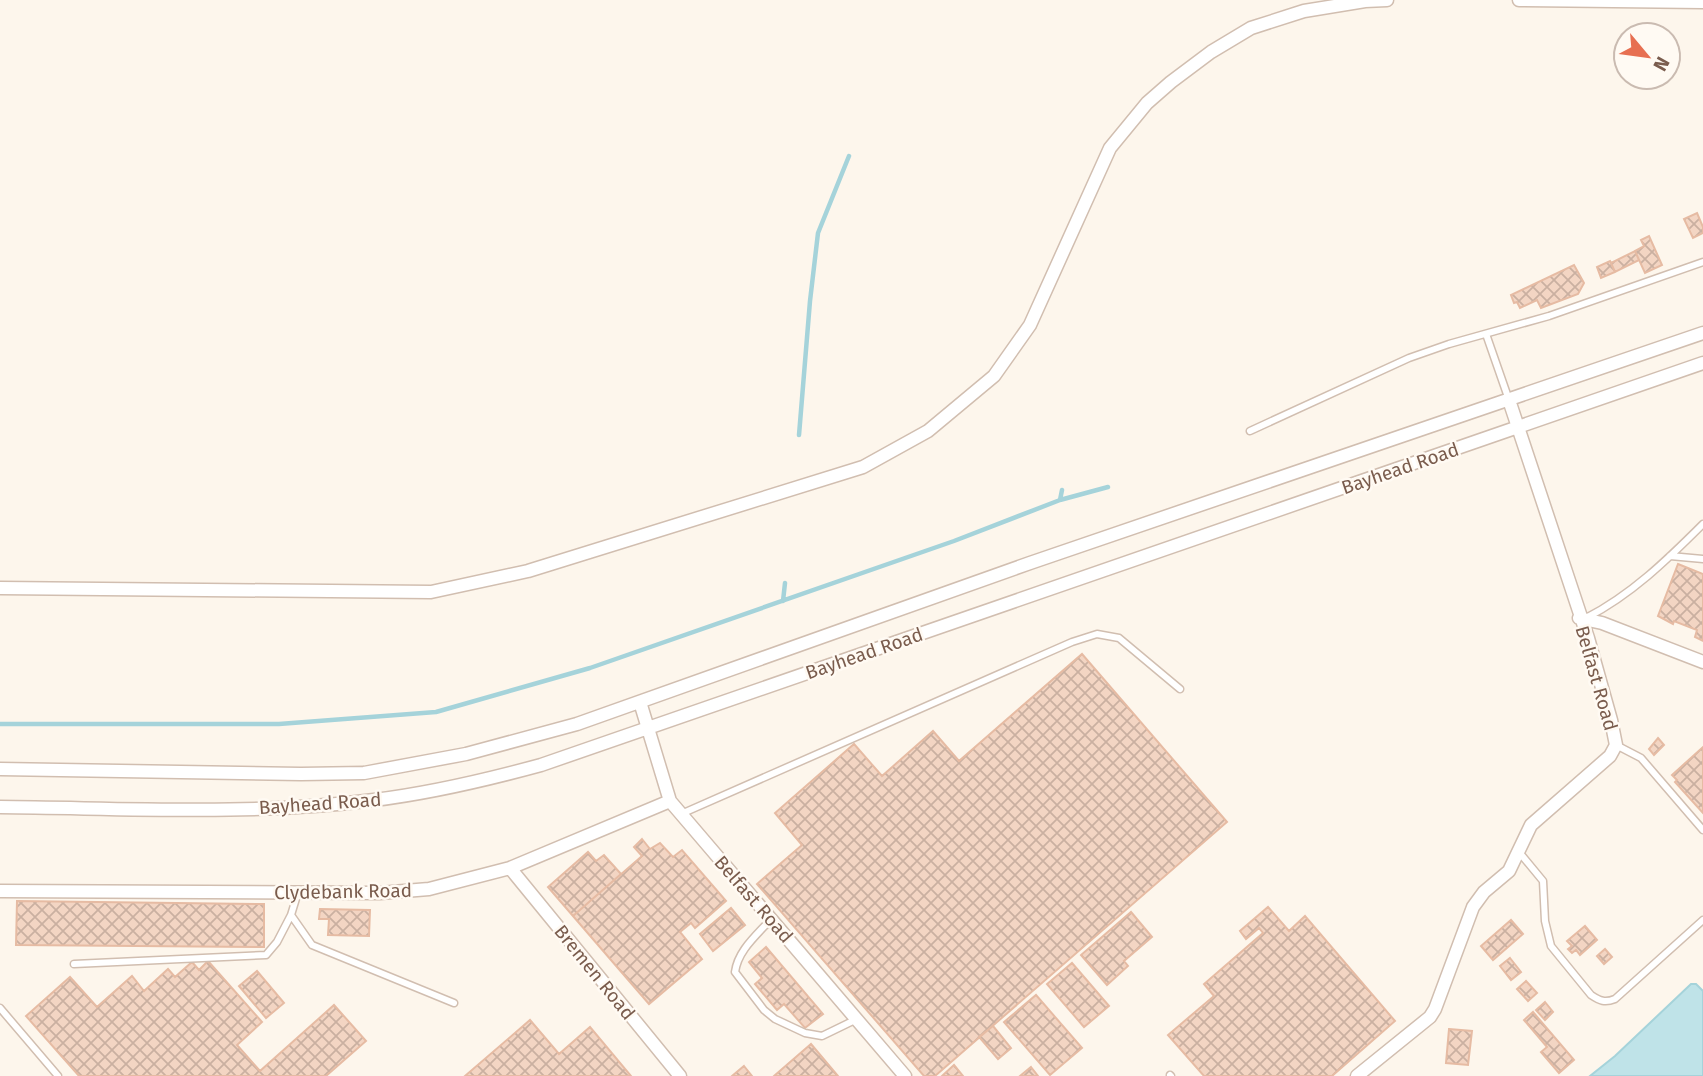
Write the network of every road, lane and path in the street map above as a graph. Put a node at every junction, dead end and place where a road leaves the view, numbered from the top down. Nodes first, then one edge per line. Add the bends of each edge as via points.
1 (1387, 0) edge
2 (1518, 0) edge
3 (1703, 2) edge
4 (1703, 262) edge
5 (1703, 333) edge
6 (1486, 334) junction
7 (1703, 363) edge
8 (1508, 400) junction
9 (1517, 427) junction
10 (1250, 431) dead end
11 (1703, 524) edge
12 (1670, 556) junction
13 (1703, 559) edge
14 (0, 588) edge
15 (1582, 618) junction
16 (1703, 662) edge
17 (1180, 689) dead end
18 (640, 702) junction
19 (648, 728) junction
20 (1616, 745) junction
21 (0, 769) edge
22 (670, 802) junction
23 (0, 807) edge
24 (681, 814) junction
25 (1703, 830) edge
26 (1520, 852) junction
27 (510, 868) junction
28 (0, 891) edge
29 (298, 892) junction
30 (291, 915) junction
31 (771, 919) junction
32 (1703, 920) edge
33 (74, 964) dead end
34 (454, 1003) dead end
35 (0, 1008) edge
36 (857, 1019) junction
37 (58, 1076) edge
38 (680, 1076) edge
39 (905, 1076) edge
40 (1357, 1076) edge

1 - 14 street via 1304,11 1251,28 1211,52 1147,103 1110,148 1030,325 994,376 928,431 863,467 528,571 431,592
2 - 3 street
4 - 6 lane
5 - 8 street, Bayhead Road
6 - 8 lane
6 - 10 lane via 1377,371
7 - 9 street, Bayhead Road
8 - 9 street, Belfast Road
8 - 18 street, Bayhead Road
9 - 15 street, Belfast Road
9 - 19 street, Bayhead Road
11 - 12 lane
12 - 13 lane
12 - 15 lane via 1627,594
15 - 16 street
15 - 20 street, Belfast Road
17 - 24 lane via 1119,638 1097,634
18 - 19 street, Belfast Road
18 - 21 street, Bayhead Road via 466,754 364,773
19 - 22 street, Belfast Road
19 - 23 street, Bayhead Road via 477,782 374,800 209,809
20 - 25 lane via 1641,758
20 - 26 street, Belfast Road via 1610,756 1531,825
22 - 24 street, Belfast Road
22 - 27 street, Clydebank Road
24 - 31 street, Belfast Road
26 - 32 lane via 1543,881 1551,946 1600,1001 1615,999
26 - 40 street, Belfast Road via 1509,871 1473,907 1432,1014
27 - 29 street, Clydebank Road via 429,889
27 - 38 street, Bremen Road
28 - 29 street, Clydebank Road
29 - 30 lane
30 - 33 lane via 266,955
30 - 34 lane via 312,945
31 - 36 street, Belfast Road
31 - 36 lane via 736,963 734,972 744,987 775,1019 811,1035 822,1036
35 - 37 lane
36 - 39 street, Belfast Road

